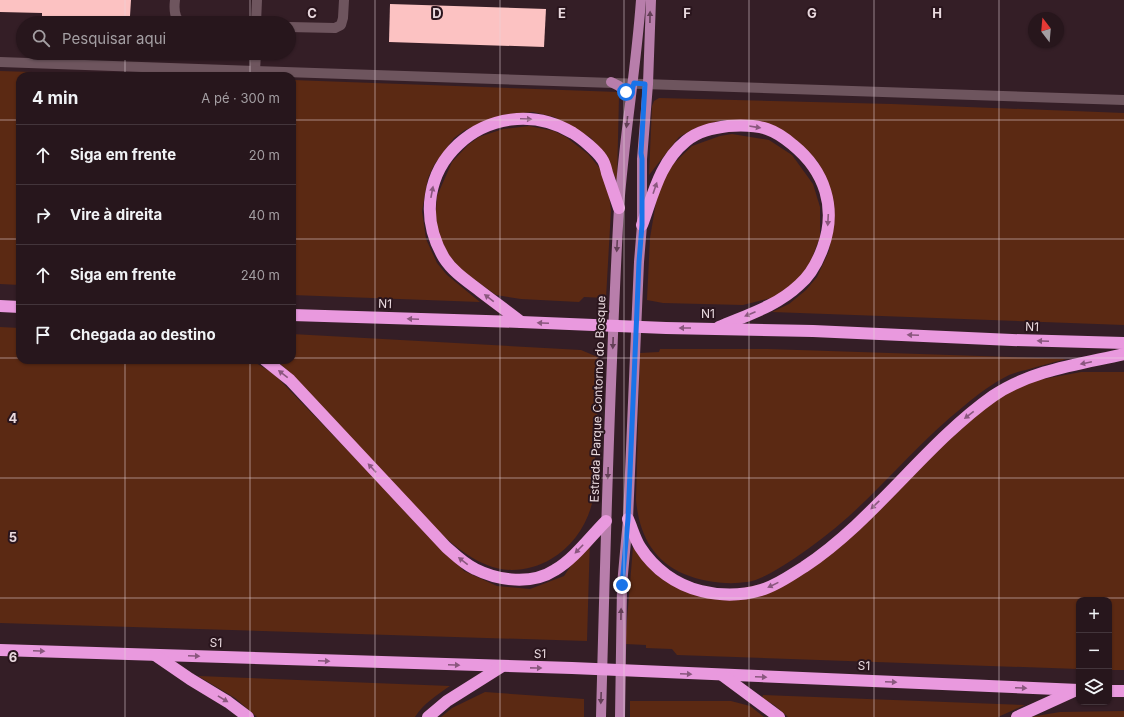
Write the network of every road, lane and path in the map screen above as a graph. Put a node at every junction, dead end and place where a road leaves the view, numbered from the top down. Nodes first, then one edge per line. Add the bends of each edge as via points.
1 (175, 0) edge
2 (257, 0) edge
3 (344, 0) edge
4 (641, 0) edge
5 (650, 0) edge
6 (176, 16) edge
7 (256, 16) edge
8 (296, 27) edge
9 (256, 60) edge
10 (0, 62) edge
11 (255, 71) junction
12 (287, 72) edge
13 (296, 72) edge
14 (611, 82) junction
15 (642, 84) junction
16 (630, 97) junction
17 (1124, 100) edge
18 (619, 208) junction
19 (642, 225) junction
20 (0, 306) edge
21 (16, 306) edge
22 (296, 315) edge
23 (521, 322) junction
24 (715, 328) junction
25 (1124, 343) edge
26 (1124, 354) edge
27 (270, 364) edge
28 (628, 519) junction
29 (606, 521) junction
30 (0, 650) edge
31 (155, 655) junction
32 (501, 667) junction
33 (722, 675) junction
34 (1076, 690) edge
35 (1076, 691) edge
36 (1112, 691) edge
37 (1124, 691) edge
38 (248, 717) edge
39 (428, 717) edge
40 (600, 717) edge
41 (620, 717) edge
42 (779, 717) edge
43 (1017, 717) edge

1 - 6 main road
2 - 7 main road
3 - 8 main road via 341,25 335,28
4 - 15 main road via 639,26
15 -> 5 main road
9 - 11 main road
10 - 11 main road
11 - 12 main road
13 - 14 main road
14 - 15 main road
14 - 16 main road
15 - 16 main road, Estrada Parque Contorno do Bosque
15 - 17 main road
15 - 19 main road
16 -> 18 main road, Estrada Parque Contorno do Bosque
23 -> 18 highway via 455,271 445,259 432,232 430,199 434,182 441,164 453,149 477,131 502,121 531,119 548,122 582,139 602,159
18 -> 29 main road, Estrada Parque Contorno do Bosque
19 -> 24 highway via 666,164 682,145 698,133 733,126 768,129 786,139 810,160 826,191 829,207 829,224 818,262 800,285 777,302
19 - 28 main road
20 - 21 highway
23 -> 22 highway, N1
24 -> 23 highway, N1
25 -> 24 highway, N1
26 -> 28 highway via 1043,373 994,395 961,421 838,542 790,577 762,590 728,595 692,589 676,581 662,572 640,547
29 -> 27 highway via 567,561 541,577 506,579 474,569 441,541 290,380
41 -> 28 main road via 622,585
29 -> 40 main road, Estrada Parque Contorno do Bosque
30 -> 31 highway, S1
31 -> 32 highway, S1
31 -> 38 highway
32 -> 33 highway, S1
32 - 39 highway via 447,701
33 -> 34 highway, S1
33 - 42 highway
35 - 43 highway
36 - 37 highway

